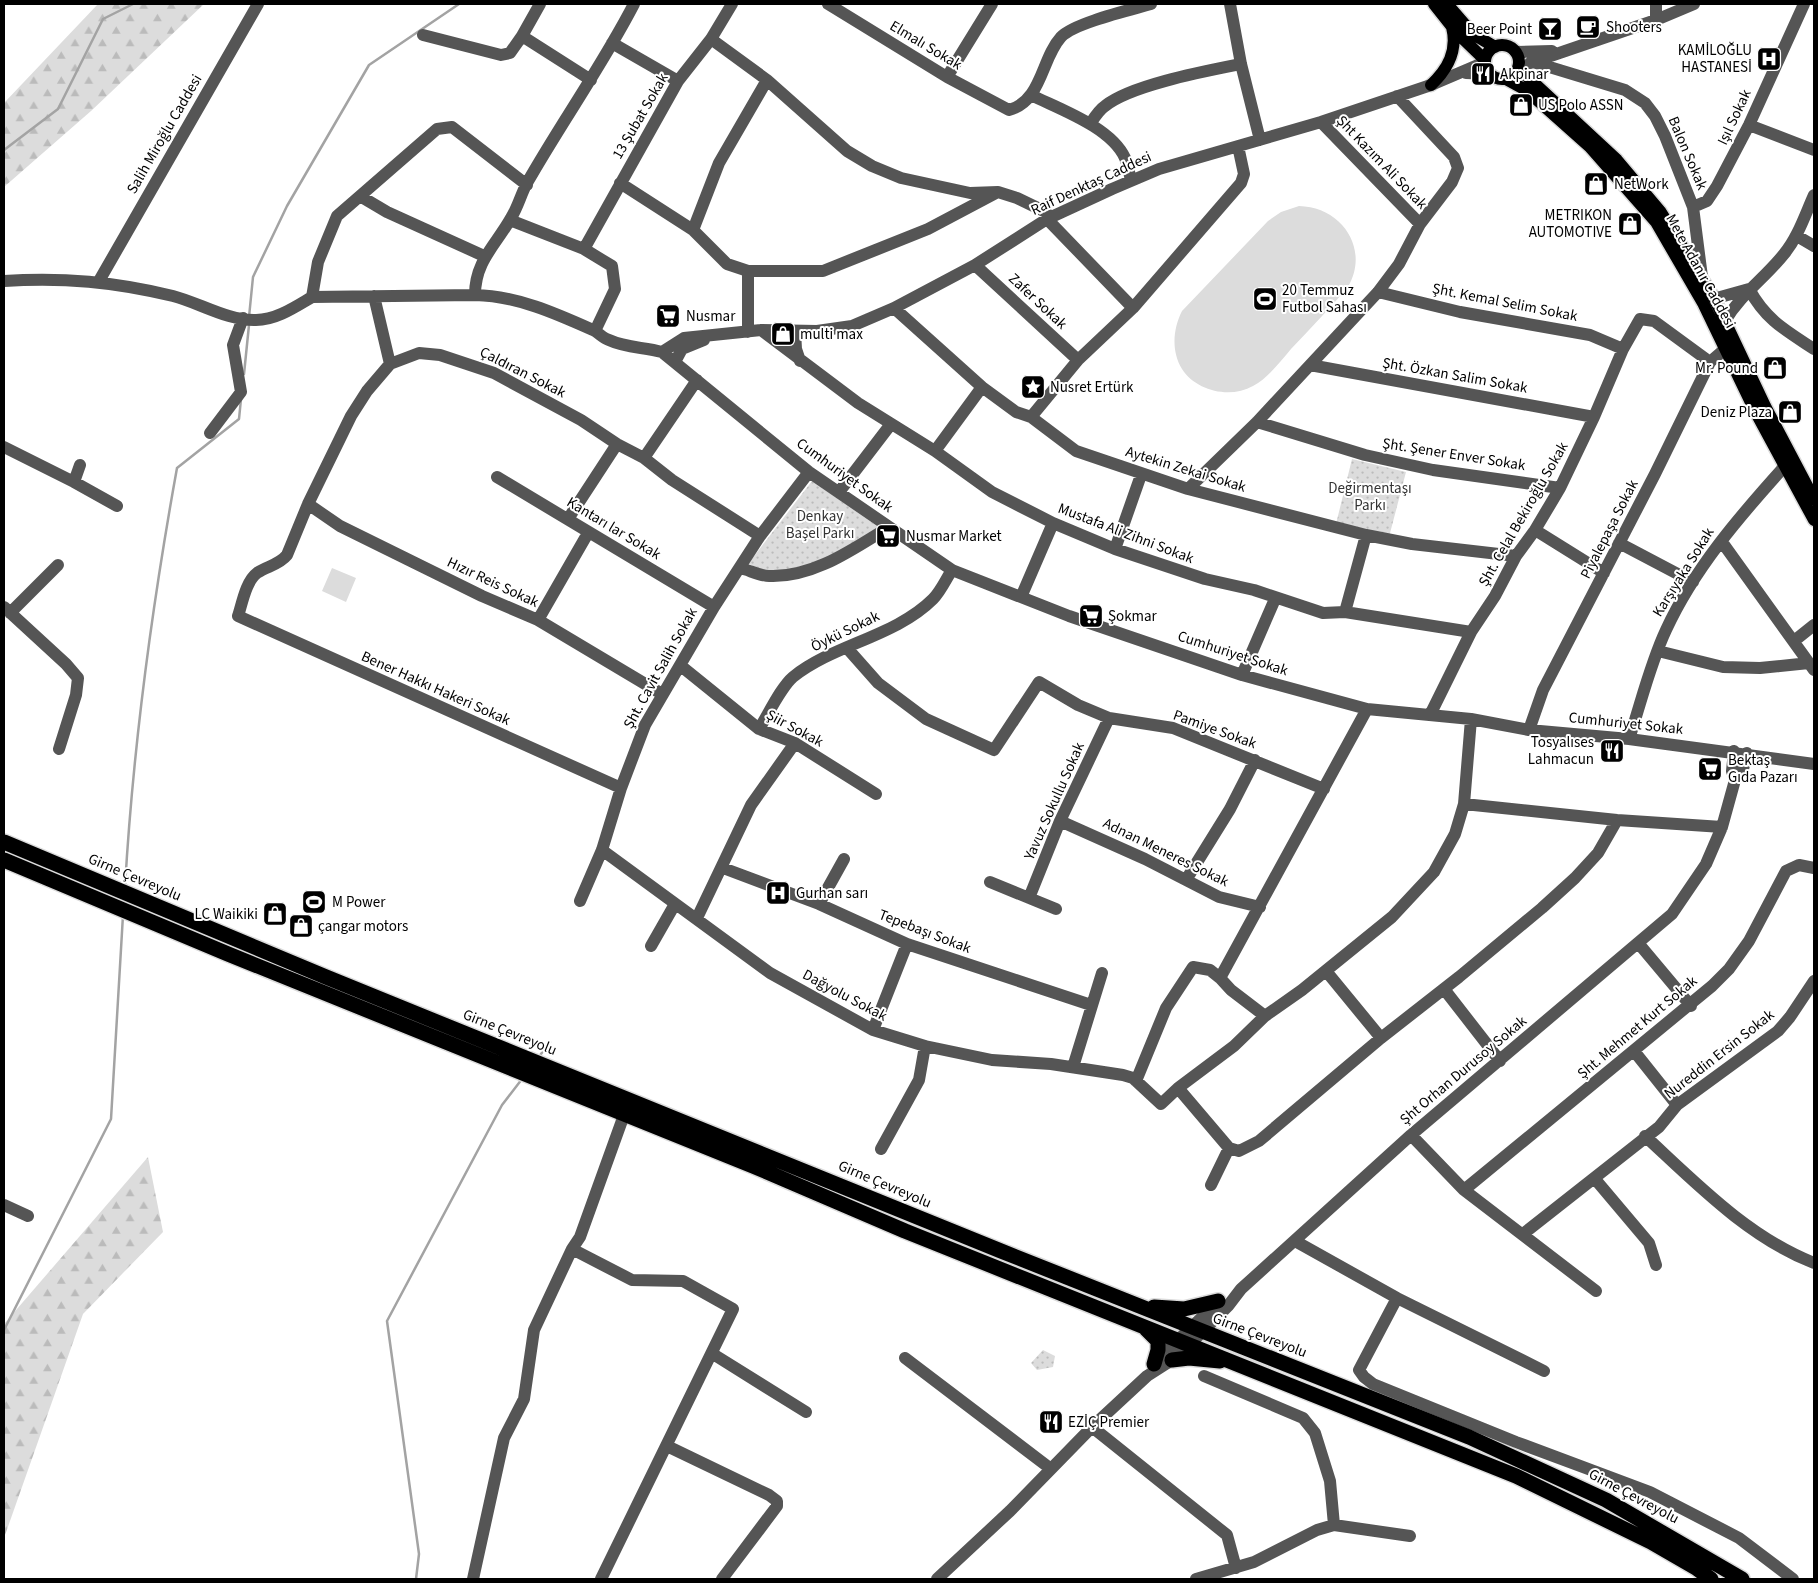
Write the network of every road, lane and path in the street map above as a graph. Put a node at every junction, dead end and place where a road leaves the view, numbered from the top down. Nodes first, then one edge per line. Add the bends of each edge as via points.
1 (258, 4) edge
2 (540, 4) edge
3 (634, 4) edge
4 (732, 4) edge
5 (828, 4) edge
6 (991, 4) edge
7 (1230, 4) edge
8 (1434, 4) edge
9 (1447, 4) edge
10 (1656, 4) edge
11 (1694, 4) edge
12 (1804, 4) edge
13 (1143, 5) edge
14 (1656, 20) junction
15 (1452, 27) junction
16 (423, 35) dead end
17 (522, 36) junction
18 (711, 38) junction
19 (612, 43) junction
20 (1495, 47) junction
21 (1564, 50) junction
22 (1516, 52) junction
23 (1485, 61) junction
24 (1533, 62) junction
25 (1241, 64) junction
26 (1519, 67) junction
27 (1459, 73) junction
28 (1490, 74) junction
29 (947, 77) junction
30 (1506, 79) junction
31 (591, 80) junction
32 (767, 80) junction
33 (678, 81) junction
34 (1431, 85) junction
35 (1031, 95) junction
36 (1397, 96) junction
37 (1321, 122) junction
38 (1090, 124) junction
39 (1749, 124) junction
40 (1260, 140) junction
41 (1238, 146) junction
42 (1814, 150) edge
43 (1131, 180) junction
44 (620, 184) junction
45 (527, 185) junction
46 (998, 192) junction
47 (1814, 195) edge
48 (360, 196) junction
49 (1693, 207) junction
50 (1047, 219) junction
51 (510, 220) junction
52 (1420, 224) junction
53 (693, 230) junction
54 (1796, 236) junction
55 (1814, 246) edge
56 (584, 250) junction
57 (484, 256) junction
58 (975, 265) junction
59 (748, 271) junction
60 (1702, 277) junction
61 (4, 281) edge
62 (99, 281) junction
63 (1749, 288) junction
64 (1378, 292) junction
65 (475, 295) junction
66 (374, 296) junction
67 (312, 297) junction
68 (1709, 300) junction
69 (894, 308) junction
70 (1132, 308) junction
71 (243, 318) junction
72 (1725, 321) junction
73 (761, 330) junction
74 (595, 331) junction
75 (795, 331) junction
76 (748, 332) junction
77 (718, 334) junction
78 (1814, 348) edge
79 (1623, 349) junction
80 (1725, 349) junction
81 (662, 352) junction
82 (1078, 360) junction
83 (800, 361) junction
84 (675, 362) junction
85 (1710, 362) junction
86 (390, 364) junction
87 (1310, 365) junction
88 (697, 380) junction
89 (982, 387) junction
90 (1031, 417) junction
91 (1594, 418) junction
92 (1257, 422) junction
93 (891, 424) junction
94 (210, 432) dead end
95 (618, 444) junction
96 (4, 448) edge
97 (934, 451) junction
98 (644, 458) junction
99 (80, 465) dead end
100 (1784, 467) junction
101 (809, 472) junction
102 (1141, 474) junction
103 (497, 477) dead end
104 (74, 482) junction
105 (1560, 488) junction
106 (1188, 489) junction
107 (839, 492) junction
108 (1814, 499) edge
109 (308, 504) junction
110 (116, 506) dead end
111 (568, 519) junction
112 (1814, 520) edge
113 (1053, 523) junction
114 (889, 526) junction
115 (1536, 530) junction
116 (588, 533) junction
117 (1366, 535) junction
118 (760, 536) junction
119 (1722, 542) junction
120 (1619, 543) junction
121 (1115, 549) junction
122 (1516, 556) junction
123 (58, 565) dead end
124 (740, 568) junction
125 (952, 570) junction
126 (1604, 573) junction
127 (1693, 582) junction
128 (1021, 598) junction
129 (1275, 599) junction
130 (714, 607) junction
131 (7, 610) edge
132 (1345, 612) junction
133 (238, 616) joint
134 (538, 620) junction
135 (1814, 625) edge
136 (1471, 632) junction
137 (1794, 641) junction
138 (847, 648) junction
139 (1658, 651) junction
140 (681, 666) junction
141 (1812, 667) edge
142 (1242, 675) junction
143 (662, 694) junction
144 (1367, 709) junction
145 (1430, 715) junction
146 (1109, 718) junction
147 (1470, 719) junction
148 (759, 729) junction
149 (1528, 730) junction
150 (1629, 739) junction
151 (795, 743) junction
152 (59, 749) dead end
153 (1734, 752) junction
154 (1747, 753) junction
155 (1255, 760) junction
156 (1814, 764) edge
157 (1735, 780) junction
158 (621, 788) junction
159 (1324, 789) junction
160 (876, 794) dead end
161 (1464, 804) junction
162 (1060, 820) junction
163 (1617, 820) junction
164 (1722, 827) junction
165 (4, 842) edge
166 (602, 850) junction
167 (844, 859) dead end
168 (4, 860) edge
169 (723, 868) junction
170 (1814, 868) edge
171 (1186, 880) junction
172 (990, 882) dead end
173 (1029, 898) junction
174 (580, 901) dead end
175 (675, 904) junction
176 (819, 904) junction
177 (1260, 907) junction
178 (1056, 909) dead end
179 (697, 918) junction
180 (907, 944) junction
181 (1639, 944) junction
182 (651, 946) dead end
183 (1326, 971) junction
184 (1102, 973) dead end
185 (1220, 978) junction
186 (1814, 981) edge
187 (1444, 989) junction
188 (1091, 1005) junction
189 (1691, 1006) junction
190 (1265, 1016) junction
191 (873, 1030) junction
192 (1381, 1038) junction
193 (925, 1046) junction
194 (1634, 1051) junction
195 (1500, 1061) junction
196 (1073, 1067) junction
197 (1136, 1081) junction
198 (1178, 1088) junction
199 (1677, 1105) junction
200 (624, 1115) junction
201 (1411, 1135) junction
202 (1645, 1136) junction
203 (1229, 1148) junction
204 (881, 1149) dead end
205 (1595, 1179) junction
206 (1211, 1185) dead end
207 (1464, 1190) junction
208 (4, 1205) edge
209 (28, 1216) dead end
210 (1523, 1234) junction
211 (1295, 1241) junction
212 (572, 1250) junction
213 (1814, 1263) edge
214 (1656, 1265) dead end
215 (1241, 1289) junction
216 (1596, 1291) dead end
217 (1397, 1298) junction
218 (1218, 1301) junction
219 (1140, 1306) junction
220 (1135, 1321) junction
221 (1197, 1329) junction
222 (1184, 1342) junction
223 (713, 1354) junction
224 (906, 1358) dead end
225 (1172, 1360) junction
226 (1236, 1362) junction
227 (1150, 1370) junction
228 (1544, 1371) dead end
229 (1204, 1376) dead end
230 (806, 1412) dead end
231 (1092, 1427) junction
232 (667, 1446) junction
233 (1051, 1469) junction
234 (1334, 1525) junction
235 (1410, 1536) dead end
236 (1236, 1568) junction
237 (473, 1579) edge
238 (601, 1579) edge
239 (722, 1579) edge
240 (937, 1579) edge
241 (1196, 1579) edge
242 (1712, 1579) edge
243 (1742, 1579) edge
244 (1793, 1579) edge

1 - 62 street, Salih Miroğlu Caddesi
2 - 17 street
3 - 19 street
4 - 18 street, 13 Şubat Sokak
5 - 29 street, Elmalı Sokak
6 - 29 street
7 - 25 street
8 - 15 main road
9 - 20 main road via 1473,34
10 - 14 street
11 - 14 street
12 - 39 street, Işıl Sokak
13 - 35 street via 1073,27 1061,37
14 - 21 street
15 - 23 main road
15 - 34 main road via 1454,45 1449,62
16 - 17 street via 501,55 510,53
17 - 31 street
18 - 32 street
18 - 33 street, 13 Şubat Sokak
19 - 31 street
19 - 33 street
20 - 22 main road via 1506,46
20 - 23 main road via 1488,52
21 - 22 street
21 - 24 street
22 - 26 main road
23 - 27 street, Raif Denktaş Caddesi
23 - 28 main road
24 - 26 street
24 - 49 street, Balon Sokak via 1625,90 1645,103 1665,136
25 - 38 street via 1126,94 1104,106
25 - 40 street
26 - 30 main road
26 - 60 main road, Mete Adanır Caddesi via 1617,160 1660,211
27 - 28 street, Raif Denktaş Caddesi
27 - 34 street, Raif Denktaş Caddesi
28 - 30 main road via 1494,78
29 - 35 street, Elmalı Sokak via 1010,110 1022,106
30 - 68 main road, Mete Adanır Caddesi via 1526,90 1590,146 1643,204
31 - 45 street
32 - 46 street via 834,140 872,166 902,178 970,193
32 - 53 street via 719,163
33 - 44 street, 13 Şubat Sokak
34 - 36 street, Raif Denktaş Caddesi
35 - 38 street
36 - 37 street, Raif Denktaş Caddesi
36 - 52 street via 1443,144 1458,168 1452,182
37 - 40 street, Raif Denktaş Caddesi
37 - 52 street, Şht Kazım Ali Sokak
38 - 43 street via 1112,140 1124,157
39 - 42 street
39 - 49 street, Işıl Sokak via 1707,201
40 - 41 street, Raif Denktaş Caddesi
41 - 43 street, Raif Denktaş Caddesi
41 - 70 street via 1244,174 1241,183
43 - 50 street, Raif Denktaş Caddesi
44 - 53 street
44 - 56 street, 13 Şubat Sokak
45 - 48 street via 452,127 437,129
45 - 51 street
46 - 50 street via 1038,207 1046,212
46 - 59 street via 928,229 823,271
47 - 54 street
48 - 57 street via 387,212
48 - 67 street via 337,216 318,262
49 - 60 street, Balon Sokak
50 - 58 street, Raif Denktaş Caddesi
50 - 70 street
51 - 56 street
51 - 57 street
52 - 64 street via 1399,264
53 - 59 street via 726,264
54 - 55 street
54 - 63 street via 1772,269
56 - 74 street via 612,266 615,275 615,288
57 - 65 street via 476,279
58 - 69 street, Raif Denktaş Caddesi
58 - 82 street, Zafer Sokak
59 - 76 street
60 - 68 main road, Mete Adanır Caddesi
61 - 62 street
62 - 71 street via 173,296 228,316
63 - 68 street
63 - 72 street
63 - 78 street via 1759,308 1773,323
64 - 79 street, Şht. Kemal Selim Sokak via 1460,312 1590,335
64 - 87 street
65 - 66 street
65 - 74 street via 521,301
66 - 67 street
66 - 86 street
67 - 71 street via 270,318
68 - 72 main road, Mete Adanır Caddesi
68 - 80 main road, Mete Adanır Caddesi
69 - 75 street, Raif Denktaş Caddesi via 852,326
69 - 89 street, Aytekin Zekai Sokak
70 - 82 street
71 - 94 street via 233,345 241,392
72 - 108 main road, Mete Adanır Caddesi
73 - 75 street, Raif Denktaş Caddesi
73 - 76 street, Raif Denktaş Caddesi
73 - 83 street, Mustafa Ali Zihni Sokak
74 - 81 street via 632,348
75 - 83 street
76 - 77 street, Raif Denktaş Caddesi
77 - 81 street, Raif Denktaş Caddesi via 684,338
77 - 84 street, Raif Denktaş Caddesi via 682,349
79 - 85 street, Şht. Celal Bekiroğlu Sokak via 1640,319 1654,321
79 - 91 street, Şht. Celal Bekiroğlu Sokak
80 - 85 street, Piyalepaşa Sokak
80 - 100 main road, Mete Adanır Caddesi
81 - 84 street, Cumhuriyet Sokak
82 - 90 street
83 - 93 street, Mustafa Ali Zihni Sokak
84 - 88 street, Cumhuriyet Sokak
85 - 120 street, Piyalepaşa Sokak
86 - 95 street, Çaldıran Sokak via 419,353 440,354 473,364 581,420
86 - 109 street, Çaldıran Sokak via 367,391 352,416
87 - 91 street, Şht. Özkan Salim Sokak
87 - 92 street
88 - 98 street
88 - 101 street, Cumhuriyet Sokak
89 - 90 street, Aytekin Zekai Sokak via 1016,412
89 - 97 street
90 - 102 street, Aytekin Zekai Sokak via 1076,451
91 - 105 street, Şht. Celal Bekiroğlu Sokak
92 - 105 street, Şht. Şener Enver Sokak via 1365,455 1414,466
92 - 106 street
93 - 97 street, Mustafa Ali Zihni Sokak
93 - 107 street
95 - 98 street, Çaldıran Sokak
95 - 111 street
96 - 104 street
97 - 113 street, Mustafa Ali Zihni Sokak via 992,492
98 - 118 street, Çaldıran Sokak via 672,480
99 - 104 street
100 - 112 main road, Mete Adanır Caddesi
100 - 119 street, Karşıyaka Sokak via 1732,525
101 - 107 street, Cumhuriyet Sokak
101 - 118 street, Şht. Cavit Salih Sokak
102 - 106 street, Aytekin Zekai Sokak
102 - 121 street
103 - 111 street, Kantarı lar Sokak
104 - 110 street
105 - 115 street, Şht. Celal Bekiroğlu Sokak
106 - 117 street, Aytekin Zekai Sokak
107 - 114 street, Cumhuriyet Sokak
109 - 133 street, Çaldıran Sokak via 287,555 282,561 256,573
109 - 134 street, Hızır Reis Sokak via 340,526
111 - 116 street, Kantarı lar Sokak
113 - 121 street, Mustafa Ali Zihni Sokak
113 - 128 street
114 - 124 street via 842,556 799,572 768,576
114 - 125 street, Cumhuriyet Sokak
115 - 122 street, Şht. Celal Bekiroğlu Sokak
115 - 126 street
116 - 130 street, Kantarı lar Sokak
116 - 134 street
117 - 122 street, Aytekin Zekai Sokak via 1412,544
117 - 132 street
118 - 124 street, Şht. Cavit Salih Sokak
119 - 127 street, Karşıyaka Sokak
119 - 137 street
120 - 126 street, Piyalepaşa Sokak
120 - 127 street
121 - 129 street, Mustafa Ali Zihni Sokak
122 - 136 street, Şht. Celal Bekiroğlu Sokak
123 - 131 street
124 - 130 street, Şht. Cavit Salih Sokak
125 - 128 street, Cumhuriyet Sokak
125 - 138 street, Öykü Sokak via 934,598 921,608
126 - 149 street, Piyalepaşa Sokak via 1543,690
127 - 139 street, Karşıyaka Sokak
128 - 142 street, Cumhuriyet Sokak
129 - 132 street, Mustafa Ali Zihni Sokak via 1323,613
129 - 142 street
130 - 140 street, Şht. Cavit Salih Sokak
131 - 152 street via 78,678 76,696
132 - 136 street, Mustafa Ali Zihni Sokak
133 - 158 street, Bener Hakkı Hakeri Sokak
134 - 143 street, Hızır Reis Sokak
135 - 137 street
136 - 145 street, Şht. Celal Bekiroğlu Sokak
137 - 141 street
138 - 146 street, Pamiye Sokak via 878,683 926,719 994,750 1038,682
138 - 148 street, Öykü Sokak via 820,659 791,679
139 - 141 street via 1724,667
139 - 150 street, Karşıyaka Sokak
140 - 143 street, Şht. Cavit Salih Sokak
140 - 148 street, Şiir Sokak
142 - 144 street, Cumhuriyet Sokak
143 - 158 street, Şht. Cavit Salih Sokak via 644,725
144 - 145 street, Cumhuriyet Sokak
144 - 159 street
145 - 147 street, Cumhuriyet Sokak
146 - 155 street, Pamiye Sokak via 1173,728 1206,744
146 - 162 street, Yavuz Sokullu Sokak
147 - 149 street, Cumhuriyet Sokak
147 - 161 street
148 - 151 street, Şiir Sokak
149 - 150 street, Cumhuriyet Sokak
150 - 153 street, Cumhuriyet Sokak
151 - 160 street, Şiir Sokak
151 - 169 street via 751,806
153 - 154 street, Cumhuriyet Sokak
153 - 157 street, Şht Orhan Durusoy Sokak via 1732,771
154 - 156 street, Cumhuriyet Sokak
154 - 157 street, Şht Orhan Durusoy Sokak via 1743,769
155 - 159 street, Pamiye Sokak
155 - 171 street via 1230,809
157 - 164 street, Şht Orhan Durusoy Sokak
158 - 166 street, Şht. Cavit Salih Sokak
159 - 177 street
161 - 163 street
161 - 183 street via 1455,834 1423,886 1392,917
162 - 171 street, Adnan Meneres Sokak
162 - 173 street, Yavuz Sokullu Sokak
163 - 164 street
163 - 187 street via 1598,853 1575,878
164 - 181 street, Şht Orhan Durusoy Sokak via 1706,864 1672,914
165 - 219 highway, Girne Çevreyolu
166 - 174 street, Şht. Cavit Salih Sokak
166 - 175 street, Dağyolu Sokak
167 - 176 street
168 - 200 highway
169 - 176 street, Tepebaşı Sokak
169 - 179 street
170 - 189 street, Şht. Mehmet Kurt Sokak via 1799,864 1786,871 1749,941 1729,969
171 - 177 street, Adnan Meneres Sokak via 1219,898
172 - 173 street
173 - 178 street
175 - 179 street, Dağyolu Sokak
175 - 182 street
176 - 180 street, Tepebaşı Sokak
177 - 185 street
179 - 191 street, Dağyolu Sokak via 770,973
180 - 188 street, Tepebaşı Sokak
180 - 191 street
181 - 189 street
181 - 195 street, Şht Orhan Durusoy Sokak
183 - 190 street
183 - 192 street
184 - 188 street
185 - 190 street via 1230,990
185 - 197 street via 1210,970 1193,967 1166,1008
186 - 199 street, Nureddin Ersin Sokak via 1778,1031
187 - 192 street
187 - 195 street
188 - 196 street
189 - 194 street, Şht. Mehmet Kurt Sokak
190 - 198 street via 1234,1046
191 - 193 street, Dağyolu Sokak
192 - 203 street via 1259,1141 1238,1150
193 - 196 street, Dağyolu Sokak via 992,1060
193 - 204 street via 918,1080
194 - 199 street
194 - 207 street, Şht. Mehmet Kurt Sokak
195 - 201 street, Şht Orhan Durusoy Sokak
196 - 197 street, Dağyolu Sokak via 1123,1075
197 - 198 street, Dağyolu Sokak via 1161,1104
198 - 203 street
199 - 202 street, Nureddin Ersin Sokak via 1659,1126
200 - 212 street via 580,1237
200 - 220 highway
201 - 207 street
201 - 211 street, Şht Orhan Durusoy Sokak
202 - 205 street, Nureddin Ersin Sokak
202 - 213 street via 1709,1196 1766,1239
203 - 206 street
205 - 210 street, Nureddin Ersin Sokak
205 - 214 street via 1649,1243
207 - 210 street
208 - 209 street
210 - 216 street
211 - 215 street, Şht Orhan Durusoy Sokak
211 - 217 street
212 - 223 street via 632,1280 683,1281 733,1309
212 - 237 street via 534,1330 524,1398 504,1438
215 - 218 street
215 - 221 street, Şht Orhan Durusoy Sokak via 1228,1306
217 - 228 street
217 - 244 street via 1359,1370 1364,1378 1516,1442 1657,1496 1739,1538
218 - 219 highway via 1184,1309
218 - 221 street
219 - 221 highway, Girne Çevreyolu
220 - 222 highway
220 - 227 highway via 1158,1342
221 - 222 street, Şht Orhan Durusoy Sokak
221 - 243 highway, Girne Çevreyolu via 1403,1409 1540,1468 1606,1500
222 - 225 street, Şht Orhan Durusoy Sokak
222 - 226 highway
222 - 227 street
223 - 230 street
223 - 232 street
224 - 233 street
225 - 226 highway via 1189,1358
225 - 227 street, Şht Orhan Durusoy Sokak
226 - 242 highway via 1516,1476 1651,1542
227 - 231 street
229 - 234 street via 1303,1418 1315,1433 1330,1481
231 - 233 street
231 - 236 street via 1227,1535
232 - 238 street
232 - 239 street via 777,1501
233 - 240 street
234 - 235 street
234 - 236 street
236 - 241 street

